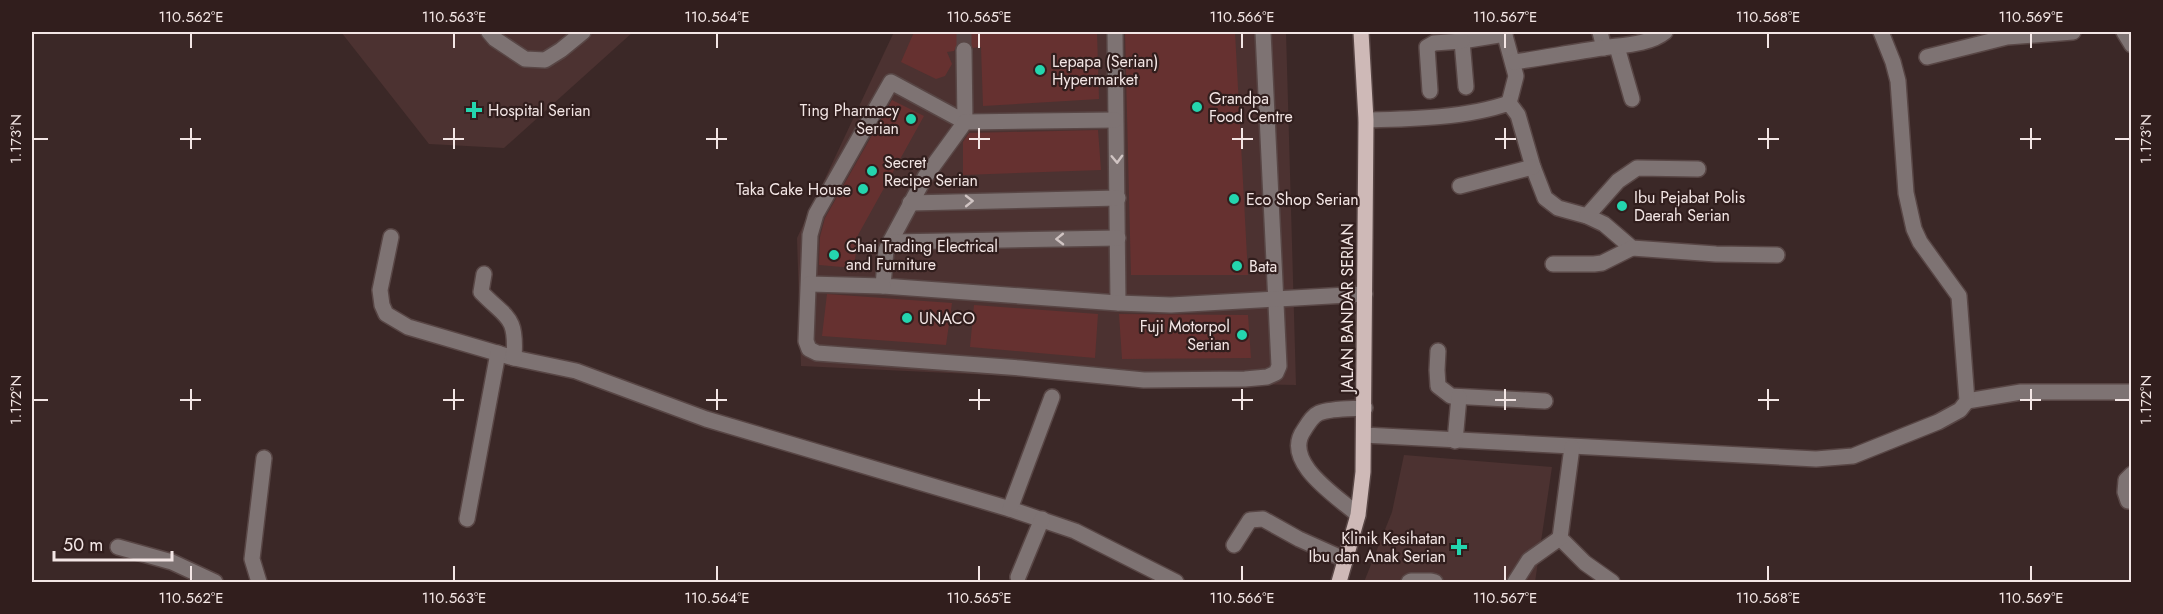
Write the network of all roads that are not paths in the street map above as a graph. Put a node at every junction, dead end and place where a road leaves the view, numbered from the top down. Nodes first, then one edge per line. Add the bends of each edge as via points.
1 (489, 32) edge
2 (583, 32) edge
3 (1114, 32) edge
4 (1263, 32) edge
5 (1361, 32) edge
6 (1600, 32) edge
7 (1665, 32) edge
8 (1881, 32) edge
9 (2073, 32) edge
10 (2124, 32) edge
11 (1504, 33) edge
12 (1462, 41) junction
13 (2132, 45) edge
14 (1610, 47) junction
15 (964, 50) tunnel mouth
16 (1927, 57) dead end
17 (1514, 62) junction
18 (1466, 87) dead end
19 (1430, 91) dead end
20 (1632, 99) dead end
21 (1509, 103) junction
22 (1115, 120) junction
23 (1366, 120) junction
24 (965, 122) junction
25 (1533, 167) junction
26 (1698, 169) dead end
27 (1460, 186) dead end
28 (1118, 198) junction
29 (910, 203) junction
30 (1587, 216) junction
31 (391, 237) dead end
32 (1118, 238) junction
33 (890, 242) junction
34 (1632, 248) junction
35 (1777, 255) dead end
36 (1553, 264) dead end
37 (484, 274) dead end
38 (809, 284) junction
39 (883, 286) junction
40 (1365, 294) junction
41 (1277, 300) junction
42 (1118, 303) junction
43 (1438, 351) dead end
44 (498, 353) junction
45 (514, 358) junction
46 (2132, 392) edge
47 (1052, 397) dead end
48 (1459, 397) junction
49 (1545, 401) dead end
50 (1967, 402) junction
51 (1365, 408) junction
52 (1364, 435) junction
53 (1455, 441) junction
54 (1572, 447) junction
55 (264, 458) dead end
56 (2132, 474) edge
57 (2132, 501) edge
58 (1011, 508) junction
59 (1358, 515) junction
60 (467, 519) dead end
61 (1041, 519) junction
62 (1560, 538) junction
63 (1234, 545) dead end
64 (118, 547) dead end
65 (1346, 560) junction
66 (1018, 577) dead end
67 (215, 582) edge
68 (259, 582) edge
69 (1176, 582) edge
70 (1339, 582) edge
71 (1409, 582) edge
72 (1435, 582) edge
73 (1515, 582) edge
74 (1612, 582) edge

1 - 2 street via 525,59 545,60
3 - 22 street
4 - 41 street
5 - 23 main road, JALAN BANDAR SERIAN
6 - 14 street
7 - 14 street via 1644,41
8 - 50 street via 1898,81 1906,193 1914,229 1959,296
9 - 16 street via 2007,37
10 - 13 street
11 - 12 street
11 - 17 street
12 - 18 street
12 - 19 street via 1427,47
14 - 17 street
14 - 20 street
15 - 24 street
17 - 21 street via 1516,76
21 - 23 street via 1492,109 1408,119
21 - 25 street via 1518,115
22 - 24 street
22 -> 28 street
23 - 40 main road, JALAN BANDAR SERIAN
24 - 29 street
24 - 38 street via 891,82 816,214 810,235
25 - 27 street
25 - 30 street via 1550,203
26 - 30 street via 1637,168 1618,181
29 -> 28 street
28 - 32 street
29 - 33 street
30 - 34 street via 1604,224
31 - 44 street via 380,290 386,314 408,327
32 -> 33 street
32 - 42 street
33 - 39 street
34 - 35 street
34 - 36 street via 1594,264
37 - 45 street via 481,292 510,320 515,337
38 - 39 street
38 - 41 street via 806,341 809,349 817,353 1144,380 1245,379 1276,373
39 - 42 street
40 - 41 street
40 - 51 main road, JALAN BANDAR SERIAN
41 - 42 street
43 - 48 street via 1438,386
44 - 45 street
44 - 60 street
45 - 58 street via 576,371 706,419
46 - 50 street via 2021,392
47 - 58 street
48 - 49 street
48 - 53 street
50 - 54 street via 1938,422 1853,456 1781,459
51 - 52 main road, JALAN BANDAR SERIAN
51 - 59 street via 1317,414 1300,436 1299,458 1319,483
52 - 53 street
52 - 59 main road, JALAN BANDAR SERIAN
53 - 54 street
54 - 62 street
55 - 68 street via 252,559
56 - 57 street via 2126,480 2125,492 2128,501
58 - 61 street
59 - 65 main road, JALAN BANDAR SERIAN
61 - 66 street
61 - 69 street via 1075,531
62 - 73 street via 1529,560
62 - 74 street
63 - 65 street via 1250,520 1263,519
64 - 67 street via 172,562
65 - 70 main road, JALAN BANDAR SERIAN
71 - 72 street

